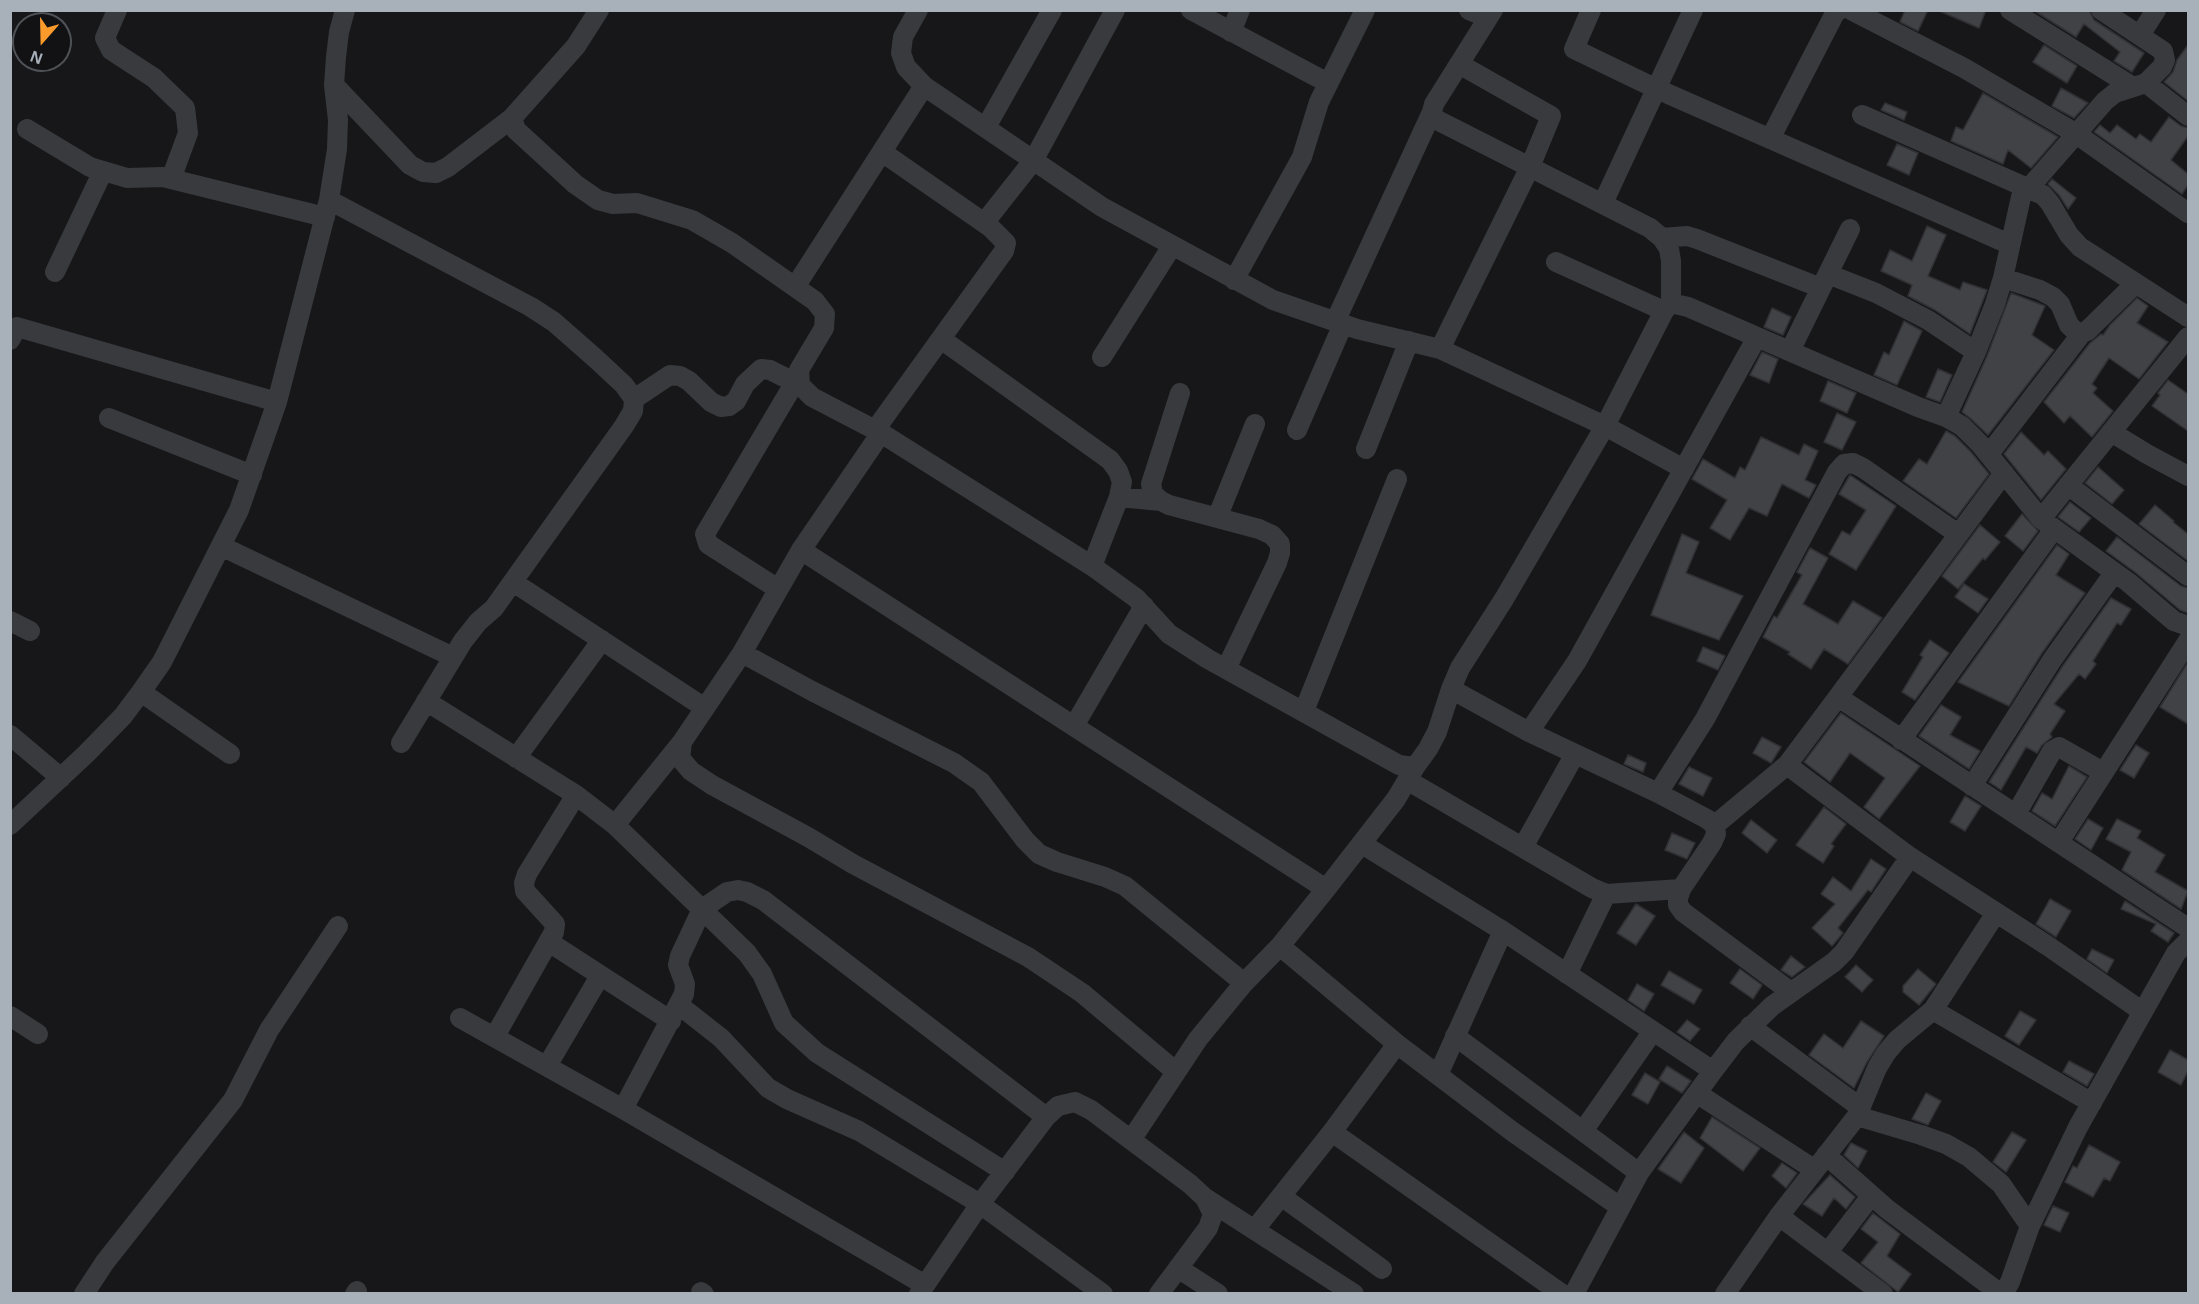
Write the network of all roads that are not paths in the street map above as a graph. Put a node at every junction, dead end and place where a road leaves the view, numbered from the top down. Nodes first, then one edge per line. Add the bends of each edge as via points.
1 (117, 10) edge
2 (345, 10) edge
3 (599, 10) edge
4 (918, 10) edge
5 (1052, 10) edge
6 (1115, 10) edge
7 (1191, 10) edge
8 (1240, 10) edge
9 (1365, 10) edge
10 (1469, 10) edge
11 (1591, 10) edge
12 (1693, 10) edge
13 (1839, 10) edge
14 (1851, 10) edge
15 (2010, 10) edge
16 (2101, 10) edge
17 (2156, 10) edge
18 (1490, 14) edge
19 (1231, 32) junction
20 (2140, 35) junction
21 (1459, 64) junction
22 (1328, 83) junction
23 (334, 85) junction
24 (2139, 85) junction
25 (924, 86) junction
26 (1657, 89) junction
27 (1431, 112) junction
28 (1862, 115) dead end
29 (2188, 116) edge
30 (512, 118) junction
31 (986, 127) junction
32 (27, 129) dead end
33 (2075, 133) junction
34 (1770, 139) junction
35 (882, 152) junction
36 (1033, 161) junction
37 (1530, 167) junction
38 (103, 171) junction
39 (171, 179) junction
40 (2026, 189) junction
41 (1603, 203) junction
42 (327, 208) junction
43 (2188, 213) edge
44 (984, 223) junction
45 (1850, 229) dead end
46 (1662, 238) junction
47 (2009, 244) junction
48 (1172, 246) junction
49 (1556, 262) dead end
50 (55, 272) dead end
51 (2003, 278) junction
52 (1234, 280) junction
53 (1824, 281) junction
54 (2136, 283) junction
55 (795, 287) junction
56 (1667, 307) junction
57 (2188, 317) edge
58 (1339, 323) junction
59 (13, 330) edge
60 (2082, 333) junction
61 (1756, 337) junction
62 (2188, 338) edge
63 (941, 339) junction
64 (1409, 341) junction
65 (1440, 349) junction
66 (1790, 351) junction
67 (1976, 352) junction
68 (1102, 357) dead end
69 (798, 383) junction
70 (1180, 393) dead end
71 (634, 399) junction
72 (277, 402) junction
73 (1947, 417) junction
74 (109, 418) dead end
75 (1255, 424) dead end
76 (1605, 426) junction
77 (1297, 430) dead end
78 (878, 432) junction
79 (2111, 432) junction
80 (1366, 449) dead end
81 (1989, 454) junction
82 (1684, 470) junction
83 (2004, 473) junction
84 (252, 475) junction
85 (2188, 476) edge
86 (1397, 478) dead end
87 (2068, 484) junction
88 (1119, 497) junction
89 (1161, 501) junction
90 (1217, 518) junction
91 (2048, 524) junction
92 (1958, 534) junction
93 (221, 546) junction
94 (801, 549) junction
95 (1092, 566) junction
96 (2114, 573) junction
97 (2188, 576) edge
98 (513, 582) junction
99 (778, 589) junction
100 (1144, 606) junction
101 (10, 621) edge
102 (2188, 626) edge
103 (30, 631) dead end
104 (602, 640) junction
105 (2188, 641) edge
106 (742, 653) junction
107 (453, 657) junction
108 (1226, 669) junction
109 (1451, 689) junction
110 (141, 692) junction
111 (1838, 697) junction
112 (426, 701) junction
113 (705, 708) junction
114 (1304, 711) junction
115 (1074, 726) junction
116 (1529, 732) junction
117 (10, 735) edge
118 (1901, 740) junction
119 (682, 742) junction
120 (401, 743) dead end
121 (230, 754) dead end
122 (1575, 754) junction
123 (516, 758) junction
124 (1787, 765) junction
125 (2103, 772) junction
126 (1411, 773) junction
127 (61, 778) junction
128 (1972, 786) junction
129 (1658, 793) junction
130 (576, 795) junction
131 (2016, 814) junction
132 (10, 825) edge
133 (615, 825) junction
134 (1715, 825) junction
135 (2059, 842) junction
136 (1362, 844) junction
137 (1523, 848) junction
138 (1910, 857) junction
139 (1326, 889) junction
140 (1681, 890) junction
141 (1605, 894) junction
142 (702, 909) junction
143 (1996, 913) junction
144 (338, 927) dead end
145 (2188, 928) edge
146 (1503, 931) junction
147 (2188, 940) edge
148 (549, 942) junction
149 (1280, 946) junction
150 (1567, 974) junction
151 (600, 976) junction
152 (1244, 983) junction
153 (1791, 992) junction
154 (1933, 1010) junction
155 (2143, 1012) junction
156 (675, 1013) junction
157 (10, 1016) edge
158 (460, 1018) dead end
159 (1750, 1026) junction
160 (1653, 1031) junction
161 (38, 1034) dead end
162 (495, 1036) junction
163 (1455, 1036) junction
164 (1396, 1044) junction
165 (548, 1066) junction
166 (1175, 1071) junction
167 (1713, 1071) junction
168 (1437, 1075) junction
169 (1698, 1094) junction
170 (2092, 1102) junction
171 (623, 1109) junction
172 (1859, 1112) junction
173 (1046, 1117) junction
174 (1583, 1131) junction
175 (1332, 1132) junction
176 (1131, 1140) junction
177 (1821, 1162) junction
178 (1005, 1172) junction
179 (1639, 1173) junction
180 (1281, 1196) junction
181 (1872, 1196) junction
182 (1205, 1198) junction
183 (980, 1204) junction
184 (1620, 1207) junction
185 (1779, 1216) junction
186 (2030, 1226) junction
187 (1255, 1229) junction
188 (1828, 1252) junction
189 (1178, 1268) junction
190 (1382, 1269) dead end
191 (922, 1289) edge
192 (84, 1293) edge
193 (1103, 1293) edge
194 (1159, 1293) edge
195 (1218, 1293) edge
196 (1354, 1293) edge
197 (1562, 1293) edge
198 (1574, 1293) edge
199 (1725, 1293) edge
200 (1884, 1293) edge
201 (2002, 1293) edge

1 - 39 street via 105,38 111,50 153,78 185,108 188,133
2 - 23 street
3 - 30 street via 576,46
4 - 25 street via 903,38 901,54 906,68
5 - 31 street
6 - 36 street
7 - 19 street
8 - 19 street
9 - 22 street
10 - 18 street
11 - 26 street via 1574,49
12 - 26 street
13 - 34 street
14 - 33 street via 1964,68
15 - 24 street
16 - 20 street
17 - 20 street
18 - 21 street
19 - 22 street
20 - 24 street via 2165,55 2162,67
21 - 27 street
21 - 37 street via 1551,116
22 - 52 street via 1302,157
23 - 30 street via 410,165 423,172 448,167
23 - 42 street via 337,149
24 - 29 street
24 - 33 street via 2115,93
25 - 31 street
25 - 35 street
26 - 34 street
26 - 41 street
27 - 37 street via 1444,124
27 - 58 street
28 - 40 street
30 - 55 street via 516,130 598,200 637,203 692,220
31 - 36 street
32 - 38 street
33 - 40 street
33 - 43 street
34 - 47 street
35 - 44 street
35 - 55 street
36 - 44 street
36 - 48 street via 1102,207
37 - 41 street
37 - 65 street
38 - 39 street via 127,178
38 - 50 street
39 - 42 street
40 - 47 street
40 - 54 street via 2043,195 2080,247
41 - 46 street
42 - 71 street via 531,307 595,358
42 - 72 street
44 - 63 street via 1006,243 1004,251
45 - 53 street
46 - 53 street via 1697,238
46 - 56 street via 1671,261
47 - 51 street
48 - 52 street
48 - 68 street
49 - 56 street
51 - 60 street via 2053,297 2069,325
51 - 67 street
52 - 58 street via 1273,300
53 - 66 street
53 - 67 street via 1853,282 1928,320
54 - 57 street
54 - 60 street
55 - 69 street via 825,314 824,328 799,370
56 - 61 street via 1688,307
56 - 76 street
58 - 64 street
58 - 77 street
59 - 72 street
60 - 81 street
61 - 66 street
61 - 82 street
62 - 79 street
63 - 78 street
63 - 88 street via 1110,460 1122,482
64 - 65 street
64 - 80 street
65 - 76 street
66 - 73 street
67 - 73 street
69 - 71 street via 760,369 736,401 721,407 689,381 670,375
69 - 78 street via 812,397
69 - 99 street via 705,534 708,544
70 - 89 street via 1151,484 1153,494
71 - 98 street via 633,411 624,426
72 - 84 street
73 - 81 street via 1962,426
74 - 84 street
75 - 90 street
76 - 82 street
76 - 109 street
78 - 94 street
78 - 95 street
79 - 85 street
79 - 87 street
81 - 83 street
82 - 116 street via 1577,661
83 - 91 street
83 - 92 street
84 - 93 street
86 - 114 street
87 - 91 street
87 - 97 street
88 - 89 street
88 - 95 street
89 - 90 street
90 - 108 street via 1259,529 1280,544 1280,553
91 - 96 street
91 - 118 street
92 - 111 street
92 - 129 street via 1863,468 1844,464 1705,719
93 - 107 street
93 - 110 street via 162,662
94 - 99 street
94 - 115 street
95 - 100 street
96 - 102 street via 2174,621
96 - 128 street via 2052,660
98 - 104 street
98 - 107 street
99 - 106 street
100 - 108 street via 1169,634
100 - 115 street
101 - 103 street
104 - 113 street
104 - 123 street
105 - 125 street
106 - 113 street
106 - 152 street via 954,764 981,782 1038,854 1125,886
107 - 112 street
108 - 114 street
109 - 116 street
109 - 126 street via 1437,732
110 - 121 street
110 - 127 street via 123,716
111 - 118 street
111 - 124 street
112 - 120 street
112 - 123 street
113 - 119 street
114 - 126 street
115 - 139 street
116 - 122 street
117 - 127 street
118 - 128 street
119 - 133 street
119 - 166 street via 680,758 691,771 853,864 1028,957 1082,993
122 - 129 street
122 - 137 street
123 - 130 street
124 - 134 street
124 - 138 street
125 - 131 street via 2059,747 2052,751
125 - 135 street
126 - 136 street
126 - 137 street
127 - 132 street
128 - 131 street
129 - 134 street
130 - 133 street
130 - 148 street via 524,883 525,891 555,924
131 - 135 street
133 - 142 street
134 - 140 street via 1713,843
135 - 145 street
136 - 139 street
136 - 146 street
137 - 141 street
138 - 143 street
138 - 153 street via 1844,952
139 - 149 street
140 - 141 street
140 - 153 street via 1678,905 1683,912
141 - 150 street
142 - 156 street via 680,956 678,965 685,984
142 - 173 street via 727,892 738,890 763,900
142 - 178 street via 747,953 762,974 784,1023 798,1038
143 - 154 street
143 - 155 street
144 - 192 street via 269,1030 233,1100
146 - 150 street
146 - 163 street
147 - 155 street via 2176,953
148 - 151 street
148 - 162 street
149 - 152 street
149 - 164 street
150 - 160 street
151 - 156 street
151 - 165 street
152 - 166 street
153 - 159 street
154 - 170 street
154 - 172 street via 1886,1053
155 - 170 street
156 - 171 street
156 - 183 street via 721,1038 768,1088 859,1131
157 - 161 street
158 - 162 street
159 - 167 street
159 - 172 street
160 - 167 street
160 - 174 street
162 - 165 street
163 - 168 street
163 - 174 street
164 - 168 street
164 - 175 street
165 - 171 street
166 - 176 street
167 - 169 street
168 - 184 street
169 - 177 street
169 - 179 street
170 - 186 street
171 - 191 street
172 - 177 street
172 - 186 street via 1970,1157 2001,1184
173 - 176 street via 1058,1106 1074,1102
173 - 178 street
174 - 179 street
175 - 180 street
175 - 197 street
176 - 182 street
177 - 181 street
177 - 185 street
178 - 183 street
179 - 184 street
180 - 187 street
180 - 190 street
181 - 188 street
181 - 201 street
182 - 187 street
182 - 189 street via 1213,1214 1208,1228
183 - 191 street
183 - 193 street
184 - 198 street
185 - 188 street
185 - 199 street
186 - 201 street via 2010,1282
187 - 196 street
188 - 200 street
189 - 194 street
189 - 195 street

